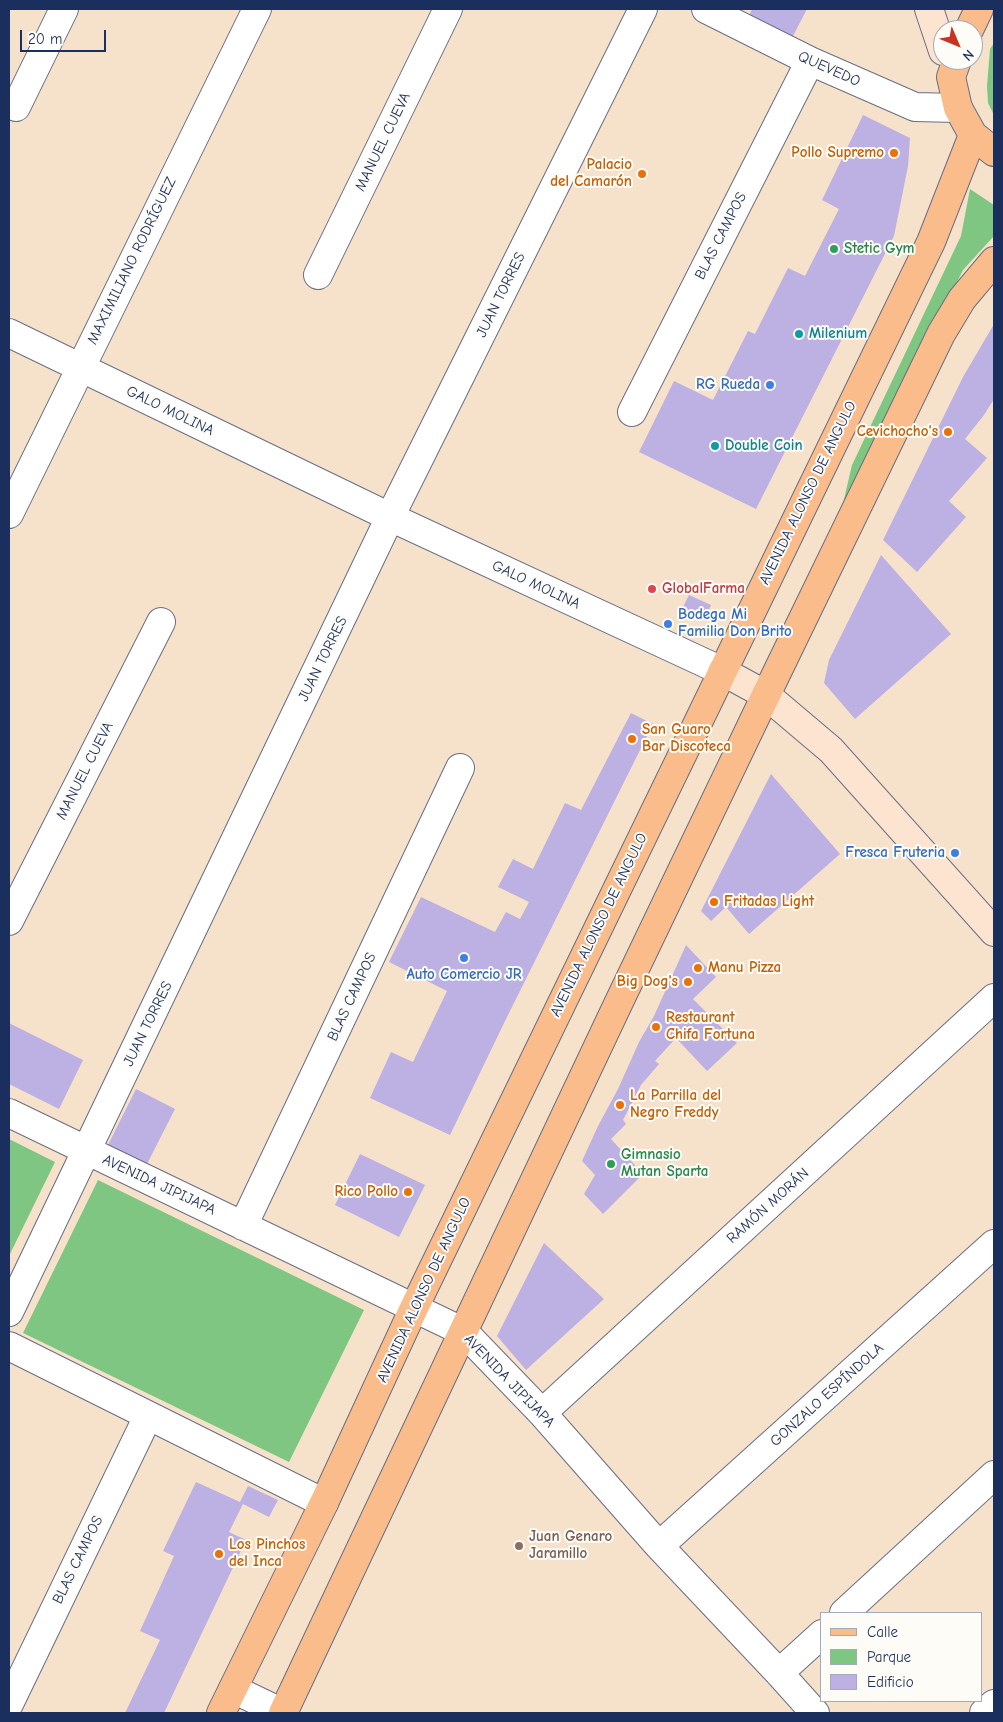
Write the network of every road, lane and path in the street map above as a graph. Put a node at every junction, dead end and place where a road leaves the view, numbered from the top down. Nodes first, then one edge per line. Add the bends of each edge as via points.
1 (64, 9) edge
2 (257, 9) edge
3 (448, 9) edge
4 (643, 9) edge
5 (706, 9) edge
6 (929, 9) edge
7 (933, 21) edge
8 (810, 61) junction
9 (952, 70) edge
10 (16, 107) dead end
11 (958, 108) junction
12 (973, 135) junction
13 (994, 152) edge
14 (991, 270) edge
15 (318, 275) dead end
16 (9, 332) edge
17 (80, 368) junction
18 (632, 412) dead end
19 (9, 514) edge
20 (390, 517) junction
21 (161, 622) dead end
22 (722, 670) junction
23 (766, 695) junction
24 (460, 768) dead end
25 (9, 921) edge
26 (994, 932) edge
27 (994, 998) edge
28 (9, 1113) edge
29 (87, 1151) junction
30 (243, 1226) junction
31 (994, 1244) edge
32 (414, 1308) junction
33 (9, 1312) edge
34 (464, 1332) junction
35 (9, 1346) edge
36 (542, 1413) junction
37 (148, 1416) junction
38 (994, 1475) edge
39 (324, 1503) junction
40 (659, 1546) junction
41 (845, 1612) edge
42 (820, 1636) edge
43 (779, 1673) junction
44 (233, 1689) junction
45 (9, 1704) edge
46 (994, 1704) edge
47 (221, 1713) edge
48 (283, 1713) edge
49 (815, 1713) edge
50 (984, 1713) edge

1 - 10 street
2 - 17 street, MAXIMILIANO RODRÍGUEZ
3 - 15 street, MANUEL CUEVA
4 - 20 street, JUAN TORRES
5 - 8 street, QUEVEDO
6 - 7 street
8 - 11 street, QUEVEDO via 915,107
8 - 18 street, BLAS CAMPOS
9 - 11 main road
11 - 12 main road
12 - 13 main road
12 - 22 main road, AVENIDA ALONSO DE ANGULO via 930,242
14 - 23 main road via 962,299 941,334
16 - 17 street, GALO MOLINA
17 - 19 street, MAXIMILIANO RODRÍGUEZ
17 - 20 street, GALO MOLINA
20 - 22 street, GALO MOLINA
20 - 29 street, JUAN TORRES
21 - 25 street, MANUEL CUEVA
22 - 23 street, GALO MOLINA
22 - 32 main road, AVENIDA ALONSO DE ANGULO
23 - 26 street, GALO MOLINA via 831,750
23 - 34 main road
24 - 30 street, BLAS CAMPOS
27 - 36 street, RAMÓN MORÁN
28 - 29 street, AVENIDA JIPIJAPA
29 - 30 street, AVENIDA JIPIJAPA
29 - 33 street, JUAN TORRES
30 - 32 street, AVENIDA JIPIJAPA
31 - 40 street, GONZALO ESPÍNDOLA
32 - 34 street, AVENIDA JIPIJAPA
32 - 39 main road, AVENIDA ALONSO DE ANGULO
34 - 36 street, AVENIDA JIPIJAPA
34 - 48 main road
35 - 37 street
36 - 40 street, AVENIDA JIPIJAPA
37 - 39 street
37 - 45 street, BLAS CAMPOS
38 - 41 street
39 - 44 main road, AVENIDA ALONSO DE ANGULO
40 - 43 street, AVENIDA JIPIJAPA
42 - 43 street
43 - 49 street, AVENIDA JIPIJAPA
44 - 47 main road, AVENIDA ALONSO DE ANGULO
44 - 48 street
46 - 50 street

